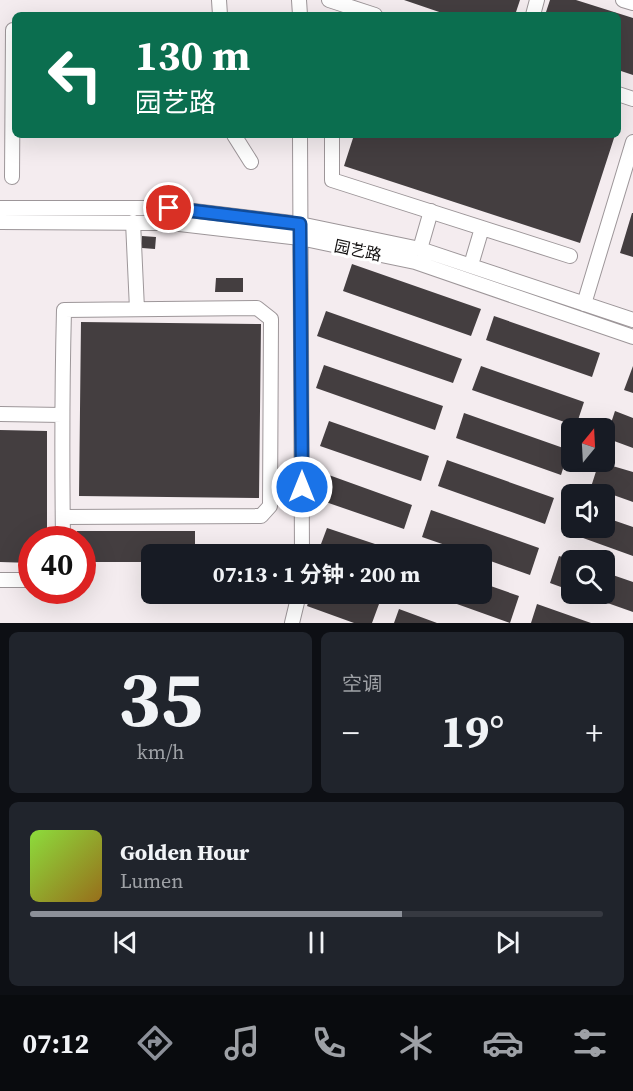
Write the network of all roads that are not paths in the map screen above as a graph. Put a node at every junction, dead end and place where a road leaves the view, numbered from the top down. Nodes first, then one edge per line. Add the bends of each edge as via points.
1 (329, 0) edge
2 (623, 0) edge
3 (633, 3) edge
4 (366, 12) edge
5 (12, 40) edge
6 (6, 98) edge
7 (236, 138) edge
8 (300, 138) edge
9 (332, 138) edge
10 (633, 142) edge
11 (251, 162) dead end
12 (12, 177) dead end
13 (0, 208) edge
14 (431, 211) junction
15 (0, 222) edge
16 (133, 222) junction
17 (300, 224) junction
18 (482, 228) junction
19 (300, 238) junction
20 (420, 249) junction
21 (570, 256) dead end
22 (471, 265) junction
23 (584, 304) junction
24 (137, 309) junction
25 (633, 321) edge
26 (633, 337) edge
27 (0, 414) edge
28 (62, 415) junction
29 (63, 517) junction
30 (63, 526) edge
31 (302, 544) edge
32 (0, 580) edge
33 (18, 580) edge
34 (297, 604) edge
35 (292, 623) edge

1 - 4 street
2 - 3 street
5 - 6 street
6 - 12 street
7 - 11 street
8 - 17 street
9 - 14 street via 332,180
10 - 23 street
13 - 17 street, 园艺路 via 169,208
14 - 18 street
14 - 20 street
15 - 16 street, 园艺路
16 - 19 street, 园艺路
16 - 24 street
17 - 19 street
17 - 20 street, 园艺路
18 - 21 street
18 - 22 street
19 - 26 street, 园艺路 via 415,262
19 - 31 street
20 - 22 street, 园艺路
22 - 23 street, 园艺路
23 - 25 street, 园艺路
24 - 28 street via 64,310
24 - 29 street via 257,308 271,319 270,506 261,516
27 - 28 street
28 - 29 street
29 - 30 street
32 - 33 street
34 - 35 street

